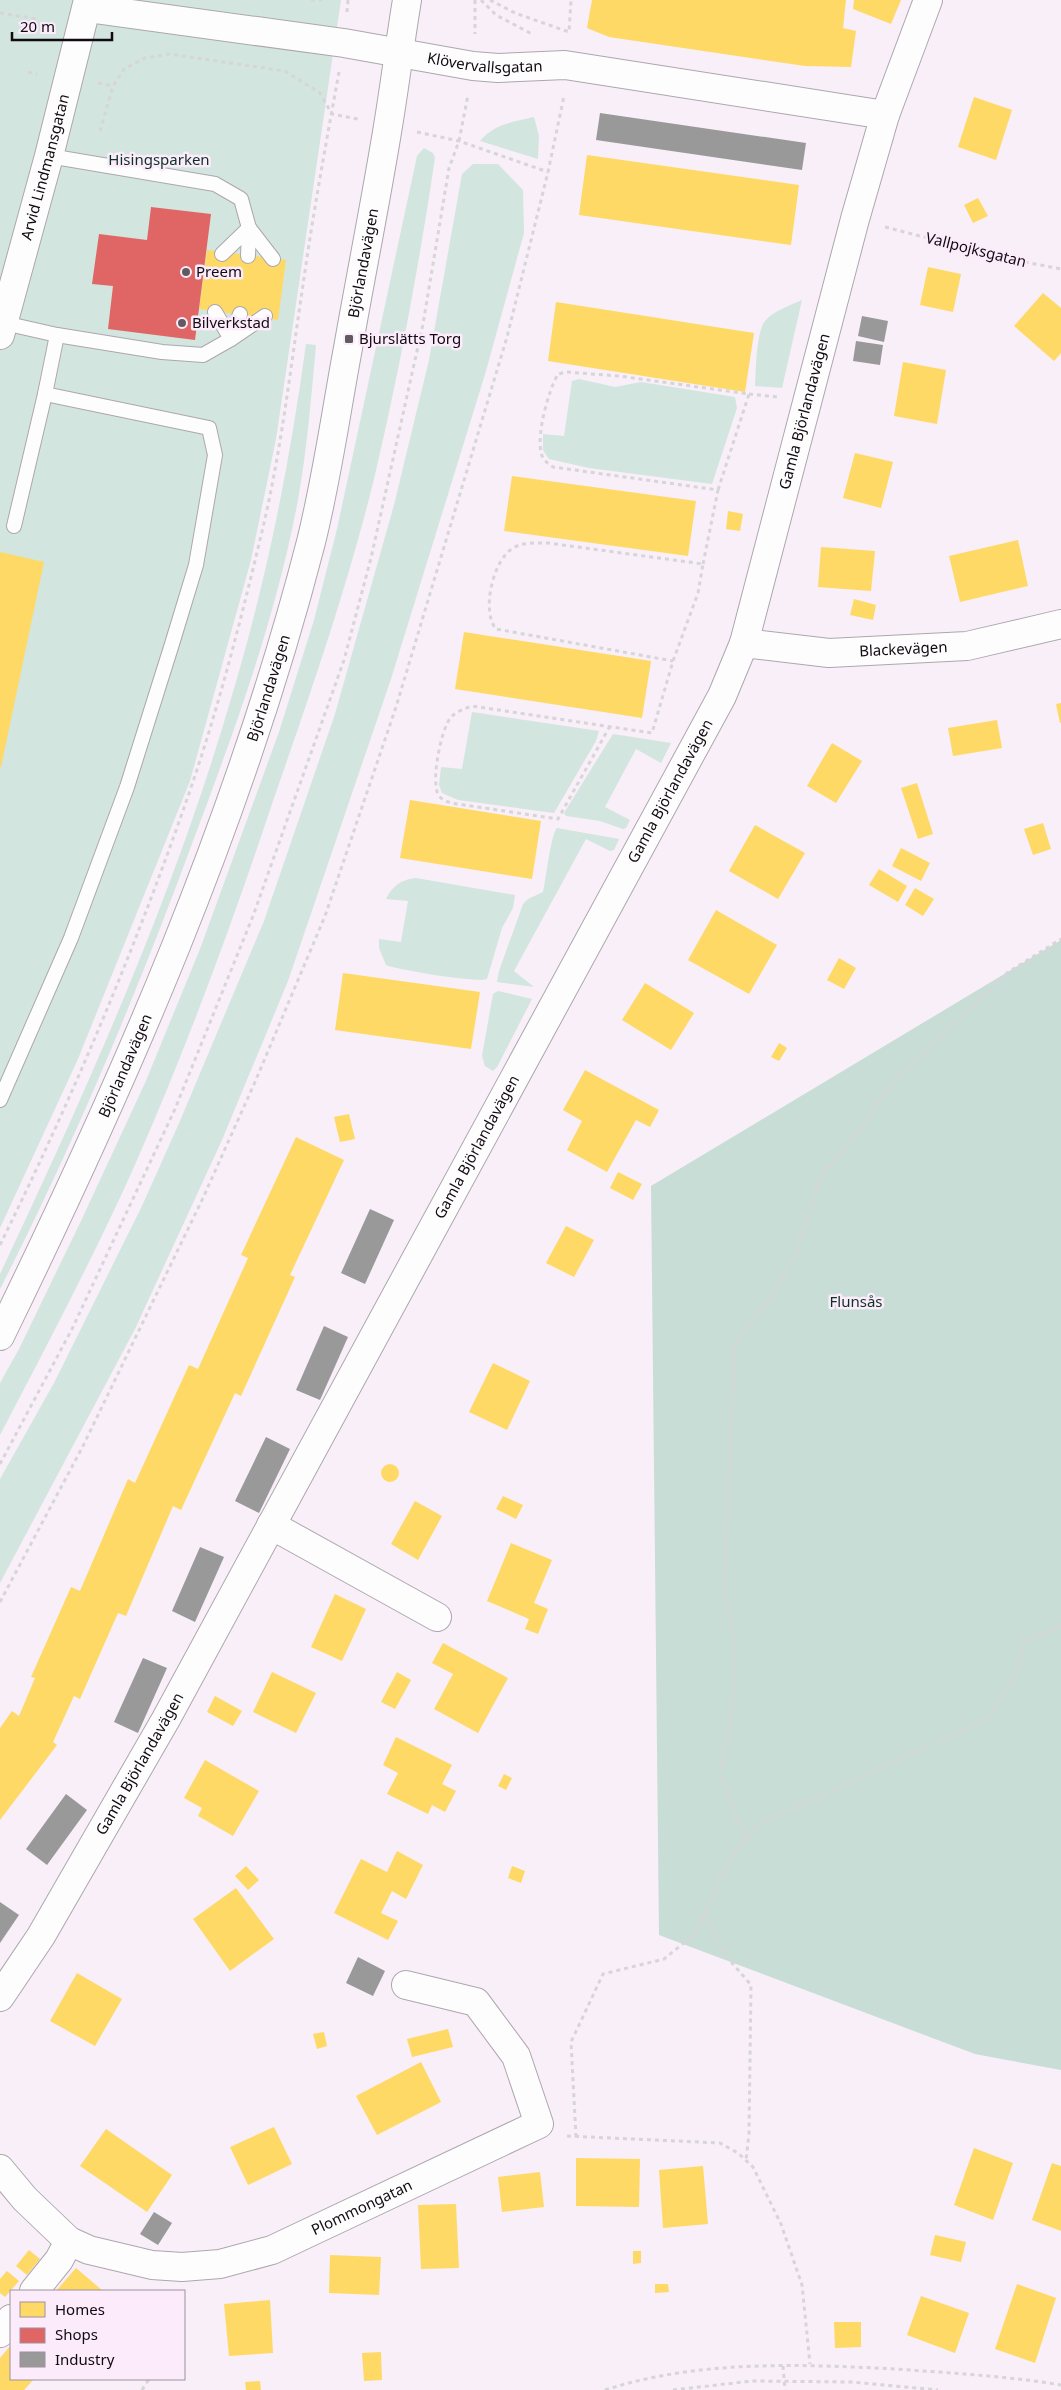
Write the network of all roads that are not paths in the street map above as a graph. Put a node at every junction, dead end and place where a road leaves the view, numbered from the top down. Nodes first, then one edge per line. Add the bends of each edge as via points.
1 (407, 0) edge
2 (928, 0) edge
3 (87, 4) edge
4 (398, 52) junction
5 (885, 115) junction
6 (49, 156) junction
7 (249, 228) junction
8 (222, 254) dead end
9 (248, 256) dead end
10 (272, 259) dead end
11 (215, 312) dead end
12 (240, 314) dead end
13 (265, 316) dead end
14 (2, 329) edge
15 (57, 335) junction
16 (231, 339) junction
17 (45, 394) junction
18 (14, 526) dead end
19 (1061, 624) edge
20 (744, 643) junction
21 (0, 1100) edge
22 (0, 1336) edge
23 (271, 1525) junction
24 (437, 1617) dead end
25 (406, 1984) dead end
26 (0, 1997) edge
27 (0, 2169) edge
28 (69, 2241) junction
29 (35, 2290) edge
30 (10, 2320) edge
31 (0, 2333) edge

1 - 4 street, Björlandavägen
2 - 5 street, Gamla Björlandavägen
3 - 4 street, Klövervallsgatan
3 - 6 street, Arvid Lindmansgatan
4 - 5 street, Klövervallsgatan via 498,68 566,65
4 - 22 street, Björlandavägen via 388,125 326,471 311,540 261,716 209,861 123,1074
5 - 20 street, Gamla Björlandavägen
6 - 7 lane via 215,184 241,199
6 - 14 street, Arvid Lindmansgatan
7 - 8 lane
7 - 9 lane
7 - 10 lane
11 - 16 lane
12 - 16 lane
13 - 16 lane
14 - 15 lane
15 - 16 lane via 162,352 203,355
15 - 17 lane
17 - 18 lane
17 - 21 lane via 209,428 216,455 196,565 127,787 71,938
19 - 20 street, Blackevägen via 968,646 829,653
20 - 23 street, Gamla Björlandavägen via 722,696
23 - 24 street
23 - 26 street, Gamla Björlandavägen via 166,1719 41,1936
25 - 28 street, Plommongatan via 476,2002 516,2056 539,2124 272,2250 241,2260 182,2267 152,2265 113,2258
27 - 28 street, Plommongatan via 25,2199
28 - 29 street via 59,2260
30 - 31 street

